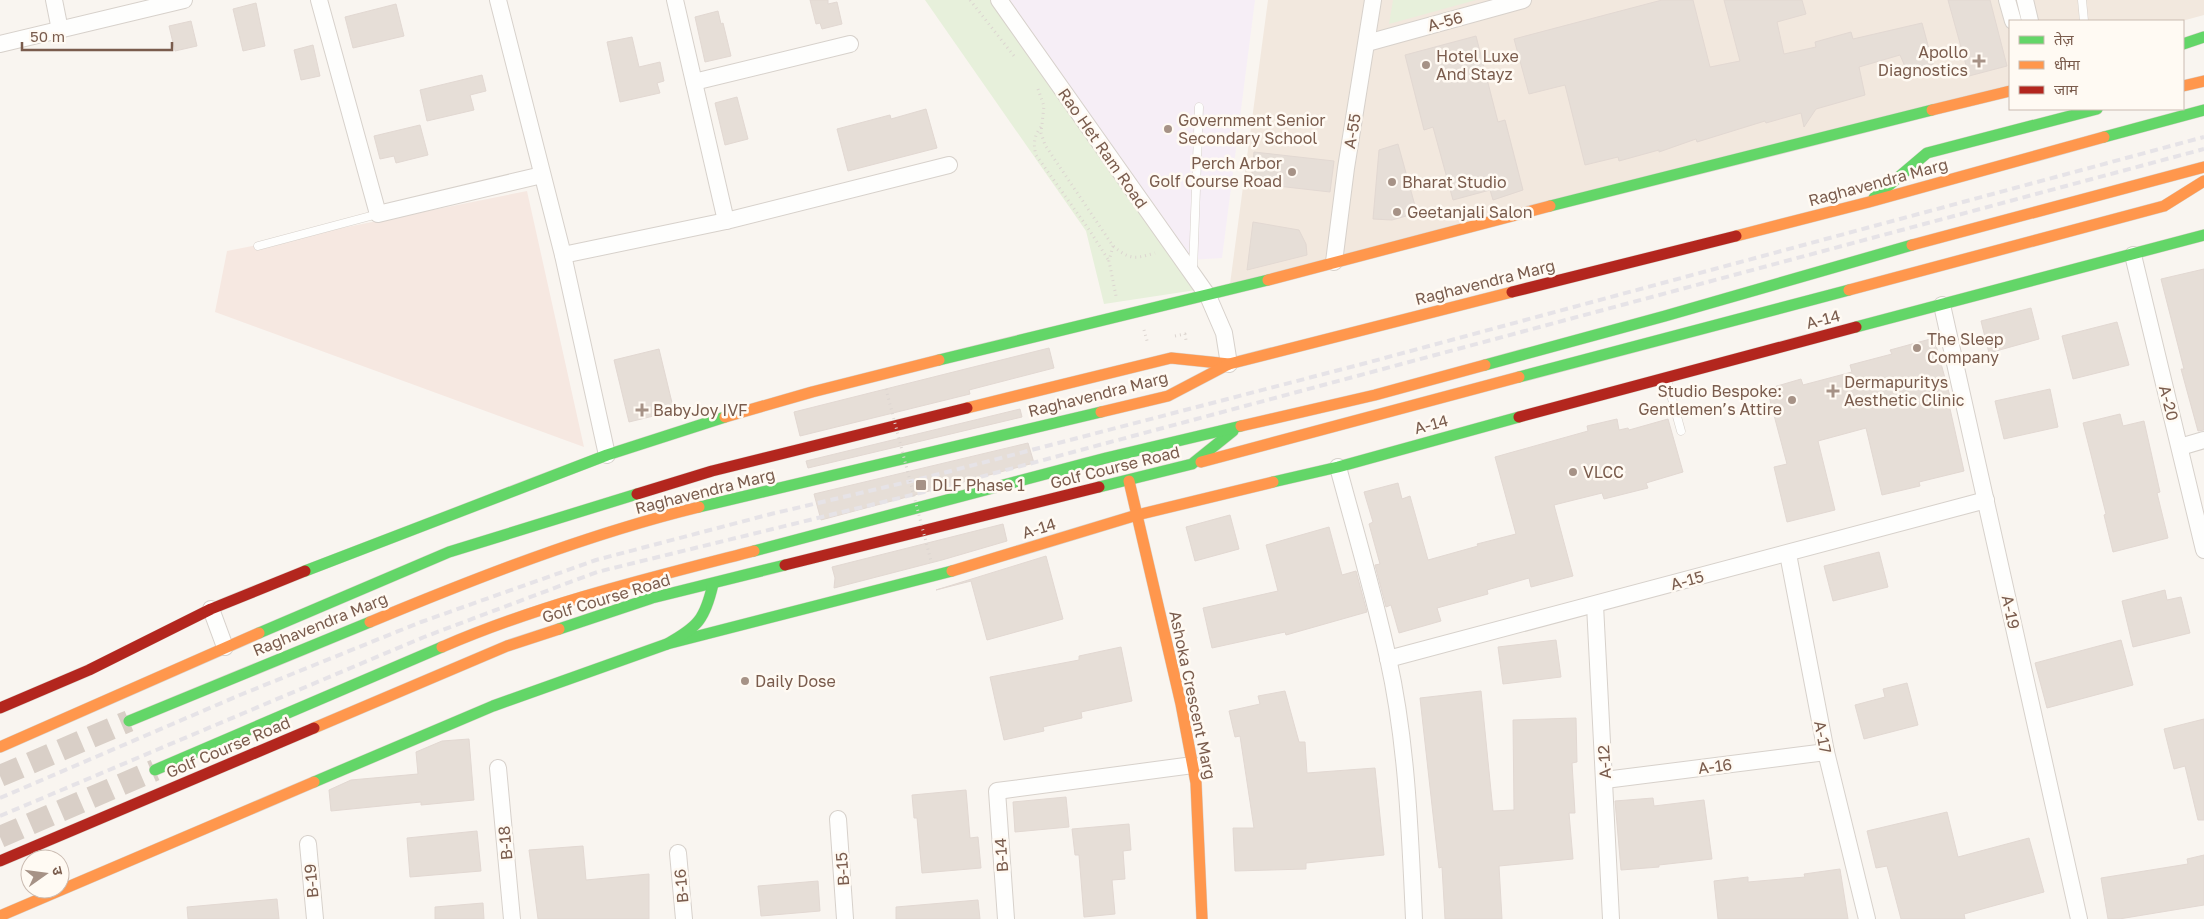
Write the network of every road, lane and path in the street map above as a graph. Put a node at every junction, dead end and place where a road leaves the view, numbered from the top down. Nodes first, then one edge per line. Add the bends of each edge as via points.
1 (54, 0) edge
2 (184, 0) edge
3 (319, 0) edge
4 (498, 0) edge
5 (675, 0) edge
6 (970, 0) edge
7 (999, 0) edge
8 (1373, 0) edge
9 (1523, 0) edge
10 (2007, 0) edge
11 (2025, 0) edge
12 (2082, 0) edge
13 (2013, 20) edge
14 (2030, 20) edge
15 (2084, 20) edge
16 (60, 30) junction
17 (2204, 38) edge
18 (1367, 43) junction
19 (0, 44) edge
20 (850, 44) dead end
21 (2184, 44) edge
22 (1018, 61) dead end
23 (2204, 81) edge
24 (694, 82) junction
25 (1036, 84) dead end
26 (2184, 86) edge
27 (2009, 91) edge
28 (1199, 107) dead end
29 (2088, 110) edge
30 (2204, 110) edge
31 (2051, 114) edge
32 (1042, 126) junction
33 (948, 165) dead end
34 (2204, 166) edge
35 (542, 175) junction
36 (2204, 180) edge
37 (2204, 194) edge
38 (1869, 202) junction
39 (2164, 206) junction
40 (378, 214) junction
41 (726, 221) junction
42 (2204, 235) edge
43 (1171, 243) junction
44 (258, 246) dead end
45 (1113, 246) junction
46 (563, 255) junction
47 (2133, 255) junction
48 (1109, 261) junction
49 (1334, 262) junction
50 (1192, 274) junction
51 (1208, 296) junction
52 (1942, 305) junction
53 (1139, 312) junction
54 (1119, 316) junction
55 (1665, 316) junction
56 (1743, 317) junction
57 (1149, 349) dead end
58 (1229, 364) junction
59 (1666, 376) junction
60 (886, 389) dead end
61 (1238, 427) junction
62 (1681, 431) dead end
63 (2204, 440) edge
64 (2180, 447) junction
65 (607, 455) junction
66 (1192, 464) junction
67 (1338, 467) junction
68 (1128, 481) junction
69 (1986, 500) junction
70 (1137, 516) junction
71 (2204, 550) edge
72 (1788, 554) junction
73 (932, 561) dead end
74 (713, 584) junction
75 (1595, 604) junction
76 (211, 609) junction
77 (667, 644) junction
78 (225, 647) junction
79 (1388, 659) junction
80 (0, 708) edge
81 (129, 721) tunnel mouth
82 (0, 747) edge
83 (1826, 752) junction
84 (1192, 765) junction
85 (498, 768) dead end
86 (155, 770) tunnel mouth
87 (1605, 780) junction
88 (838, 819) dead end
89 (308, 844) dead end
90 (4, 846) dead end
91 (23, 849) edge
92 (28, 849) edge
93 (20, 853) edge
94 (678, 853) dead end
95 (0, 861) edge
96 (0, 916) edge
97 (315, 919) edge
98 (512, 919) edge
99 (684, 919) edge
100 (845, 919) edge
101 (1006, 919) edge
102 (1202, 919) edge
103 (1414, 919) edge
104 (1611, 919) edge
105 (1867, 919) edge
106 (2079, 919) edge

1 - 16 street
2 - 16 street
3 - 40 street
4 - 35 street
5 - 24 street
6 - 22 path
7 - 43 street, Rao Het Ram Road
8 - 18 street, A-55
9 - 18 street, A-56
10 - 13 street
11 - 14 street
12 - 15 lane
16 - 19 street
17 - 21 street
18 - 49 street, A-55
20 - 24 street
23 - 26 street
24 - 41 street
25 - 32 path via 1044,106
27 - 49 street
28 - 50 lane
29 - 31 street
30 - 38 street, Raghavendra Marg
31 - 38 street via 1927,152
32 - 45 path via 1045,145
32 - 48 path via 1035,134 1036,155
33 - 41 street
34 - 55 street via 1941,236
35 - 40 street
35 - 46 street
36 - 39 street
37 - 39 street
38 - 58 street, Raghavendra Marg
39 - 56 street
40 - 44 lane
41 - 46 street
42 - 47 street, A-14
43 - 45 path via 1157,252 1136,258 1124,256
43 - 50 street, Rao Het Ram Road
45 - 48 path
46 - 65 street
47 - 52 street, A-14
47 - 64 street, A-20
48 - 54 path
49 - 51 street
50 - 51 street, Rao Het Ram Road
51 - 53 street
51 - 58 street, Rao Het Ram Road via 1224,333
52 - 59 street, A-14
52 - 69 street, A-19
53 - 54 street
53 - 57 path
54 - 65 street via 812,392
55 - 56 street
55 - 61 street via 1375,395
56 - 66 street
58 - 78 street via 1171,358 712,471 449,552
58 - 81 street, Raghavendra Marg via 1168,396 654,518 469,581
59 - 62 lane
59 - 67 street, A-14
60 - 73 path, bridge
61 - 66 street, Golf Course Road
61 - 86 street via 1106,458 627,584 480,630
63 - 64 street
64 - 71 street, A-20
65 - 76 street
66 - 68 street, Golf Course Road
67 - 70 street, A-14
67 - 79 street
68 - 70 street, Ashoka Crescent Marg
68 - 74 street, Golf Course Road
69 - 72 street, A-15
69 - 106 street, A-19
70 - 77 street, A-14 via 946,573
70 - 84 street, Ashoka Crescent Marg
72 - 75 street, A-15
72 - 83 street, A-17
74 - 77 street via 707,614 692,631
74 - 92 street, Golf Course Road via 652,598 507,646
75 - 79 street, A-15
75 - 87 street, A-12
76 - 78 street
76 - 80 street via 89,670
77 - 96 street via 495,706 299,787 115,870
78 - 82 street
79 - 103 street via 1409,826
83 - 87 street, A-16
83 - 105 street, A-17
84 - 101 street, B-14 via 997,791
84 - 102 street, Ashoka Crescent Marg via 1197,792
85 - 98 street, B-18
87 - 104 street, A-12
88 - 100 street, B-15
89 - 97 street, B-19
90 - 91 street
93 - 95 street, Golf Course Road
94 - 99 street, B-16

